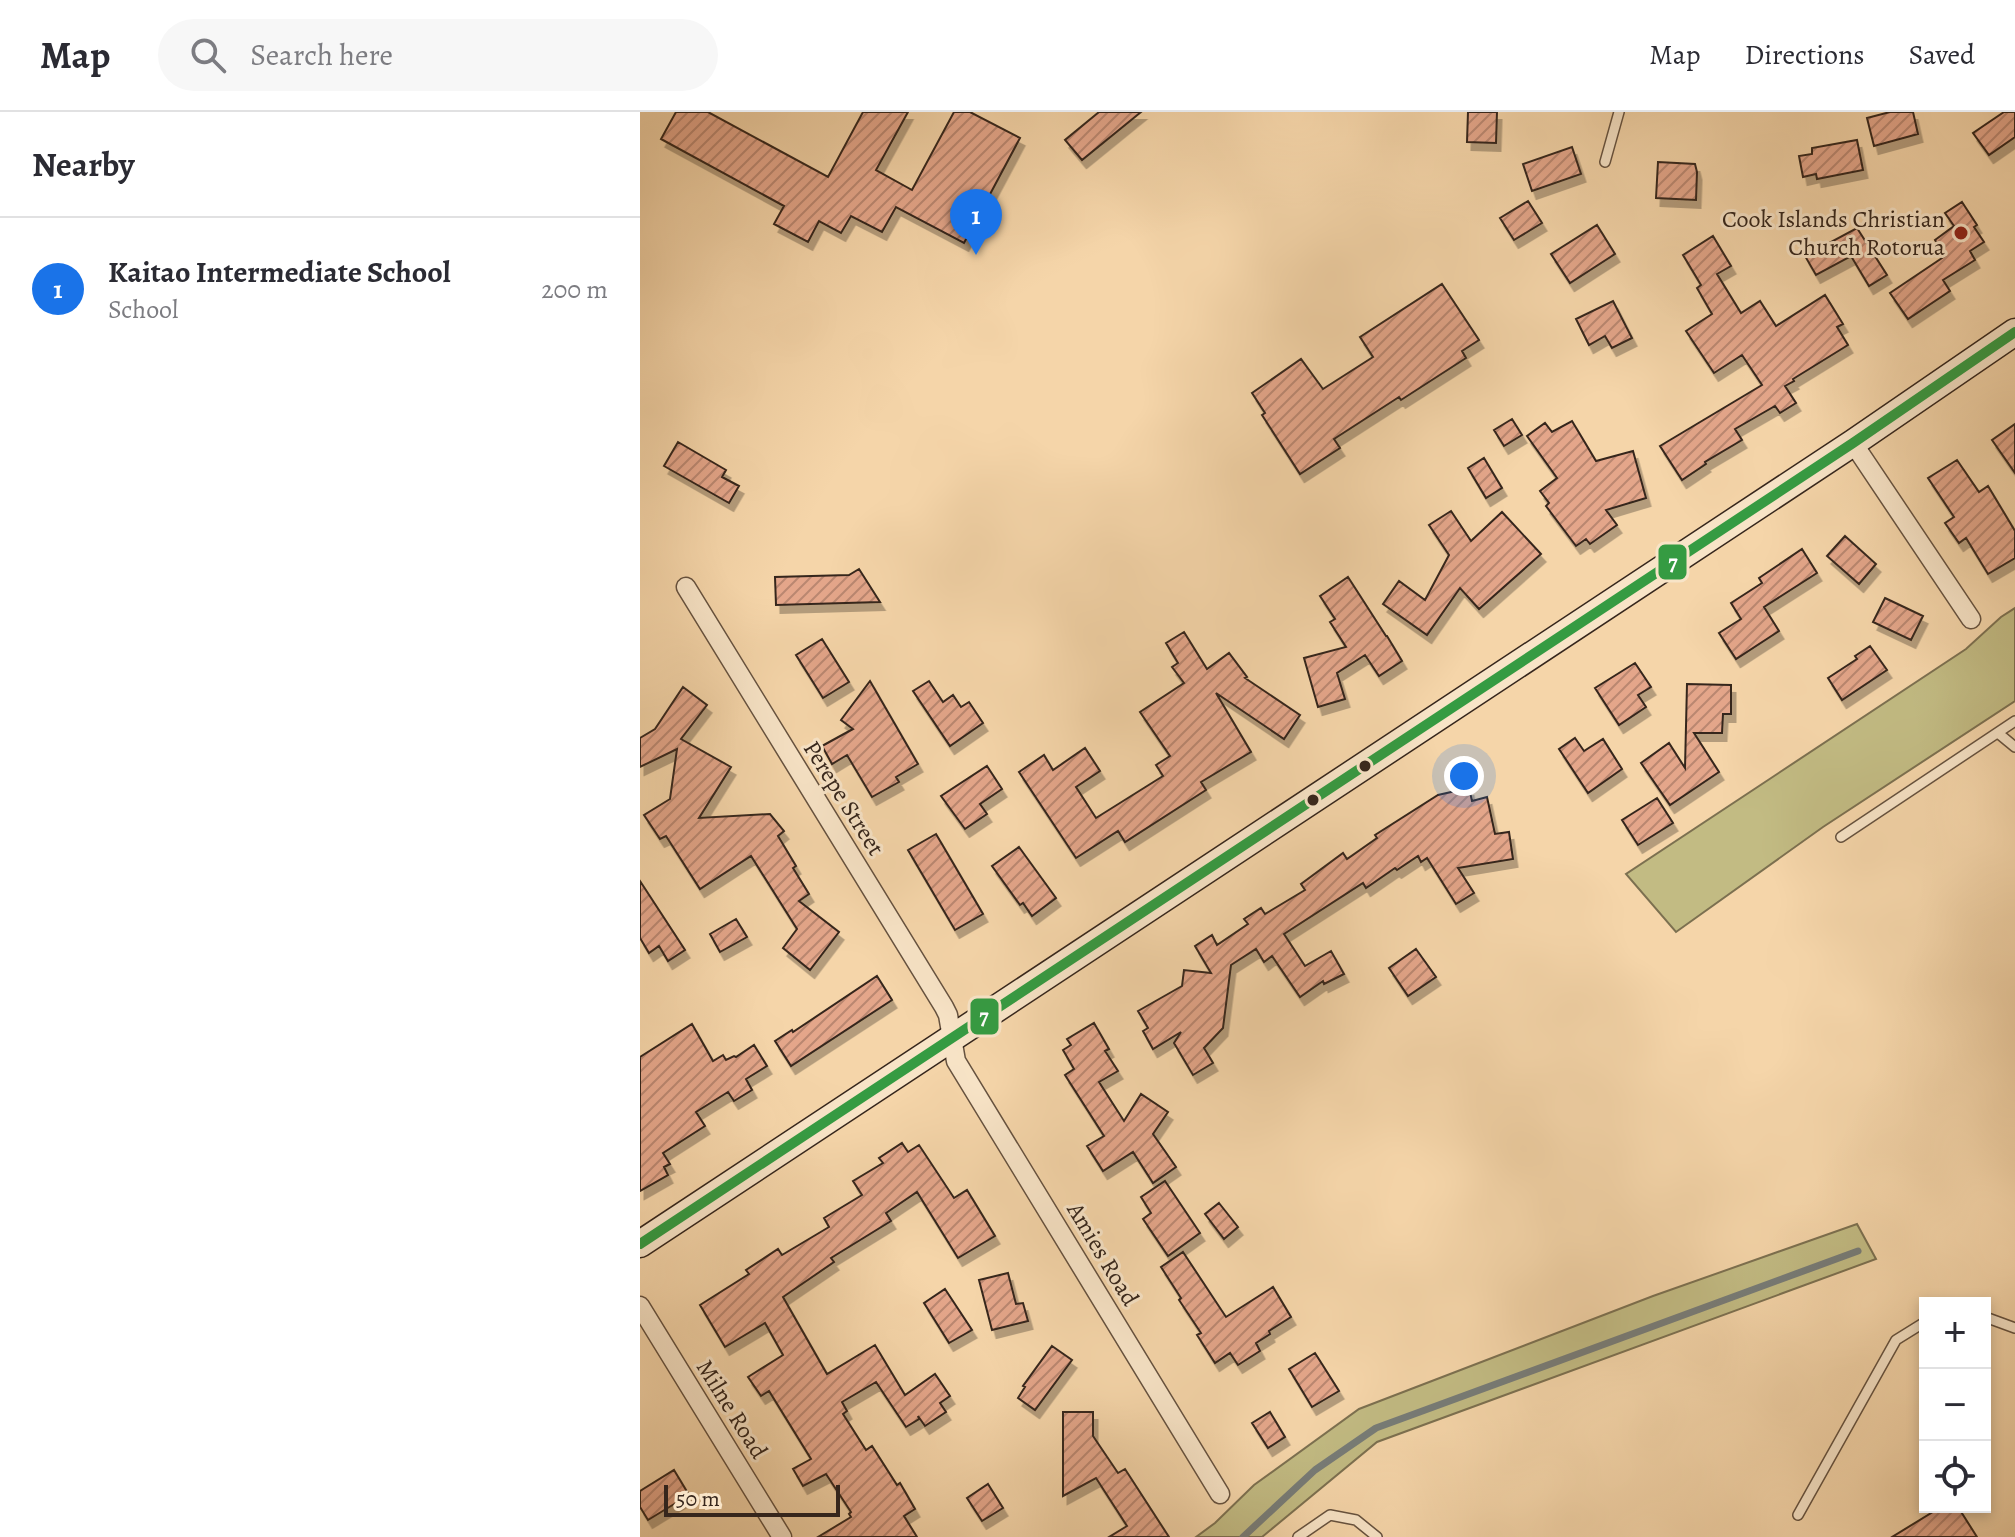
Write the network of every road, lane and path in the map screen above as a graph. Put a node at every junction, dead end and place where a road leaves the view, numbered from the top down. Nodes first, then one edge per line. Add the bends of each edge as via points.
1 (1619, 112) edge
2 (1605, 162) dead end
3 (2015, 332) edge
4 (1853, 443) junction
5 (686, 587) dead end
6 (1971, 619) dead end
7 (2015, 721) edge
8 (1998, 733) junction
9 (2015, 747) edge
10 (1841, 837) dead end
11 (952, 1038) junction
12 (640, 1244) edge
13 (640, 1306) edge
14 (1991, 1319) edge
15 (1919, 1326) edge
16 (2015, 1328) edge
17 (1220, 1494) dead end
18 (1798, 1515) dead end
19 (782, 1537) edge
20 (1298, 1537) edge
21 (1377, 1537) edge

1 - 2 lane
3 - 4 main road
4 - 6 street
4 - 11 main road
5 - 11 street, Perepe Street via 944,1007
7 - 8 lane
8 - 9 lane
8 - 10 lane
11 - 12 main road
11 - 17 street, Amies Road via 956,1061
13 - 19 street, Milne Road
14 - 16 lane
15 - 18 lane via 1896,1340
20 - 21 lane via 1330,1515 1356,1520

